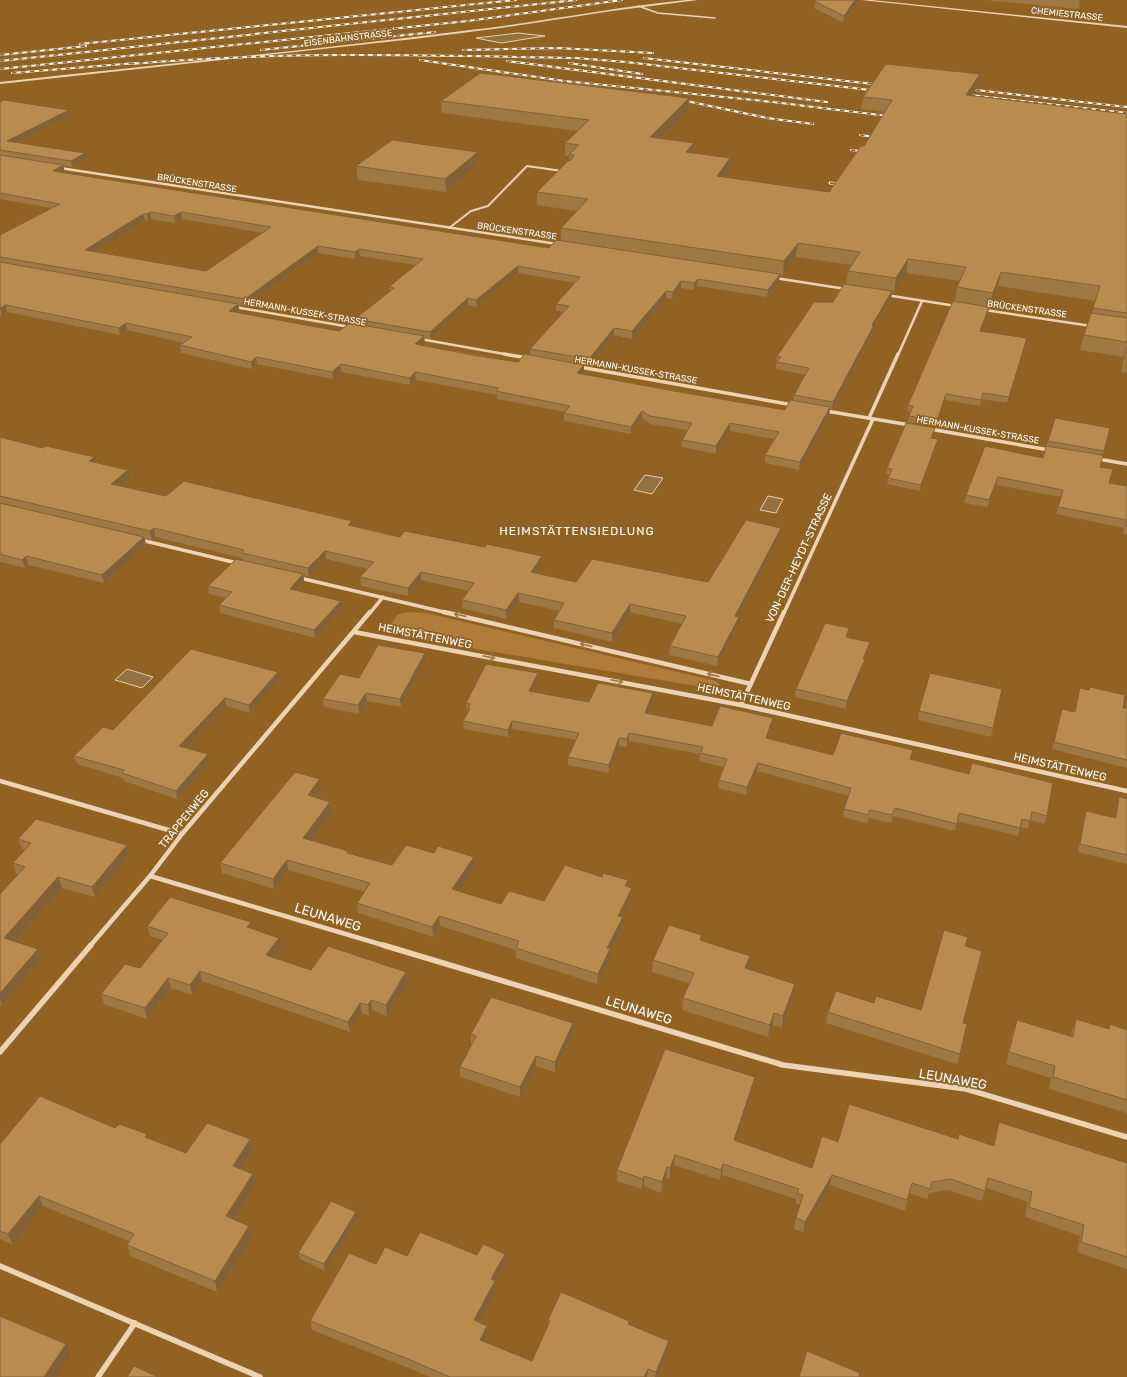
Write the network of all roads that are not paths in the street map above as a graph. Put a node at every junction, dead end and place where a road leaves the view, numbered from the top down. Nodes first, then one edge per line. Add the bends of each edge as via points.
1 (696, 0) edge
2 (863, 0) edge
3 (638, 6) junction
4 (715, 18) dead end
5 (1127, 27) edge
6 (0, 83) edge
7 (54, 168) edge
8 (569, 172) edge
9 (449, 228) junction
10 (558, 245) edge
11 (768, 277) edge
12 (853, 290) edge
13 (884, 295) edge
14 (922, 301) junction
15 (234, 306) edge
16 (962, 307) edge
17 (977, 309) edge
18 (1096, 326) edge
19 (351, 327) edge
20 (414, 338) edge
21 (531, 359) edge
22 (578, 367) edge
23 (798, 406) edge
24 (822, 410) edge
25 (871, 418) junction
26 (911, 426) edge
27 (927, 428) edge
28 (1050, 450) edge
29 (1096, 459) edge
30 (1127, 464) edge
31 (138, 540) edge
32 (245, 565) edge
33 (299, 578) edge
34 (383, 597) junction
35 (354, 632) junction
36 (751, 684) junction
37 (741, 705) junction
38 (0, 780) edge
39 (1127, 792) edge
40 (182, 834) junction
41 (150, 876) junction
42 (0, 1052) edge
43 (1127, 1137) edge
44 (0, 1266) edge
45 (135, 1322) junction
46 (98, 1377) edge
47 (260, 1377) edge

1 - 3 street, EISENBAHNSTRASSE
2 - 5 street, CHEMIESTRASSE
3 - 4 lane via 658,13
3 - 6 street, EISENBAHNSTRASSE via 521,25 414,38
7 - 9 street, BRÜCKENSTRASSE
8 - 9 lane via 526,166 488,206 471,211
9 - 10 street, BRÜCKENSTRASSE
11 - 12 street
13 - 14 street
14 - 16 street
14 - 25 street, VON-DER-HEYDT-STRASSE
15 - 19 street, HERMANN-KUSSEK-STRASSE
17 - 18 street, BRÜCKENSTRASSE
20 - 21 street
22 - 23 street, HERMANN-KUSSEK-STRASSE
24 - 25 street, HERMANN-KUSSEK-STRASSE
25 - 26 street, HERMANN-KUSSEK-STRASSE
25 - 36 street, VON-DER-HEYDT-STRASSE
27 - 28 street, HERMANN-KUSSEK-STRASSE
29 - 30 street
31 - 32 street
33 - 34 street, HEIMSTÄTTENWEG
34 - 35 street, TRAPPENWEG
36 -> 34 street, HEIMSTÄTTENWEG
35 -> 37 street, HEIMSTÄTTENWEG
35 - 40 street, TRAPPENWEG
36 - 37 street, VON-DER-HEYDT-STRASSE
37 - 39 street, HEIMSTÄTTENWEG
38 - 40 street
40 - 41 street, TRAPPENWEG
41 - 42 street, TRAPPENWEG
41 - 43 street, LEUNAWEG via 783,1065 966,1089
44 - 45 street
45 - 46 street
45 - 47 street

